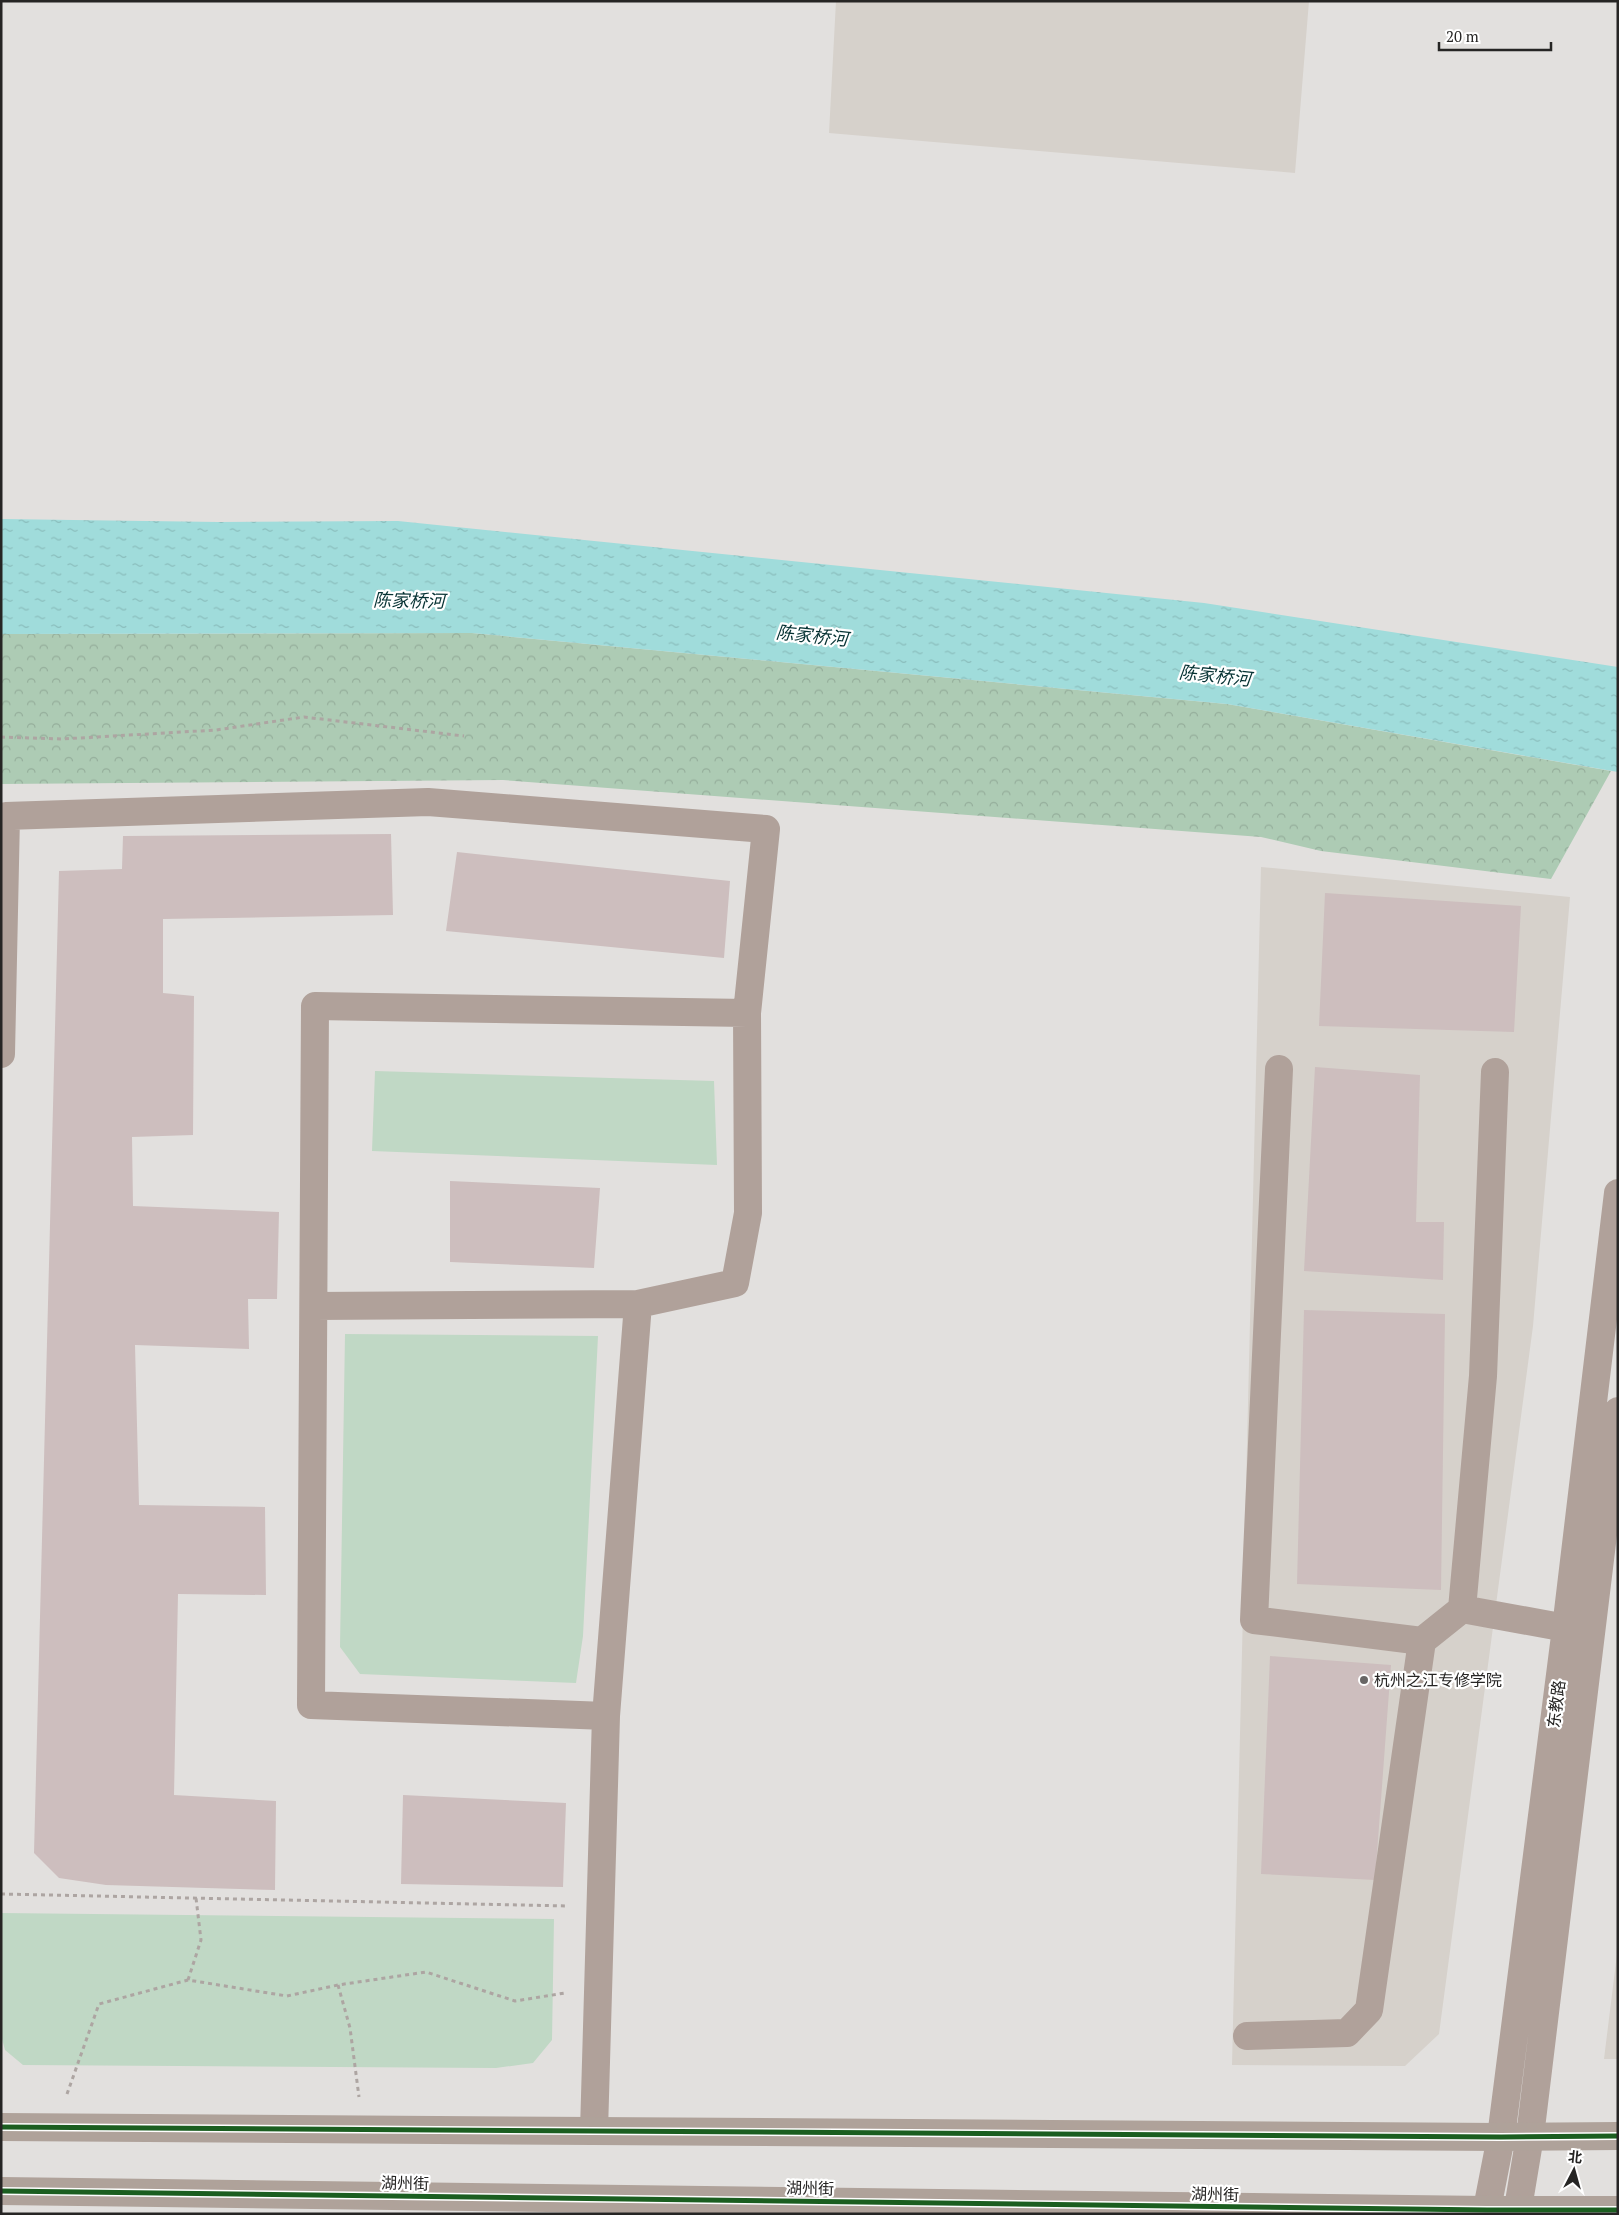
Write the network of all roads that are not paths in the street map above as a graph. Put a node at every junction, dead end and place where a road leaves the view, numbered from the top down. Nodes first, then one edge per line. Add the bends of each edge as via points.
1 (747, 1013) junction
2 (1, 1054) edge
3 (1279, 1069) dead end
4 (1495, 1072) dead end
5 (1618, 1193) edge
6 (638, 1304) junction
7 (314, 1306) junction
8 (1618, 1411) edge
9 (1462, 1609) junction
10 (1566, 1628) junction
11 (1422, 1641) junction
12 (606, 1716) junction
13 (1247, 2036) dead end
14 (1, 2127) edge
15 (594, 2131) junction
16 (1530, 2136) junction
17 (1618, 2136) edge
18 (1501, 2137) junction
19 (1, 2191) edge
20 (780, 2207) edge
21 (1618, 2210) edge
22 (1486, 2212) edge
23 (1517, 2212) edge

1 - 2 street via 766,829 428,802 6,816
1 - 6 street via 748,1213 735,1283
1 - 7 street via 316,1006
3 - 11 street via 1254,1620
4 - 9 street via 1483,1376
5 - 10 street, 东教路
6 - 7 street
6 - 12 street
7 - 12 street via 311,1705
8 - 16 street, 东教路
9 - 10 street
9 - 11 street
10 - 18 street, 东教路
11 - 13 street via 1369,2010 1347,2033
12 - 15 street
14 - 15 main road
15 - 18 main road
16 - 17 main road
16 - 18 main road
16 - 23 street, 东教路
18 - 22 street, 东教路
19 - 20 main road, 湖州街
20 - 22 main road, 湖州街
21 - 23 main road, 湖州街
22 - 23 main road, 湖州街

